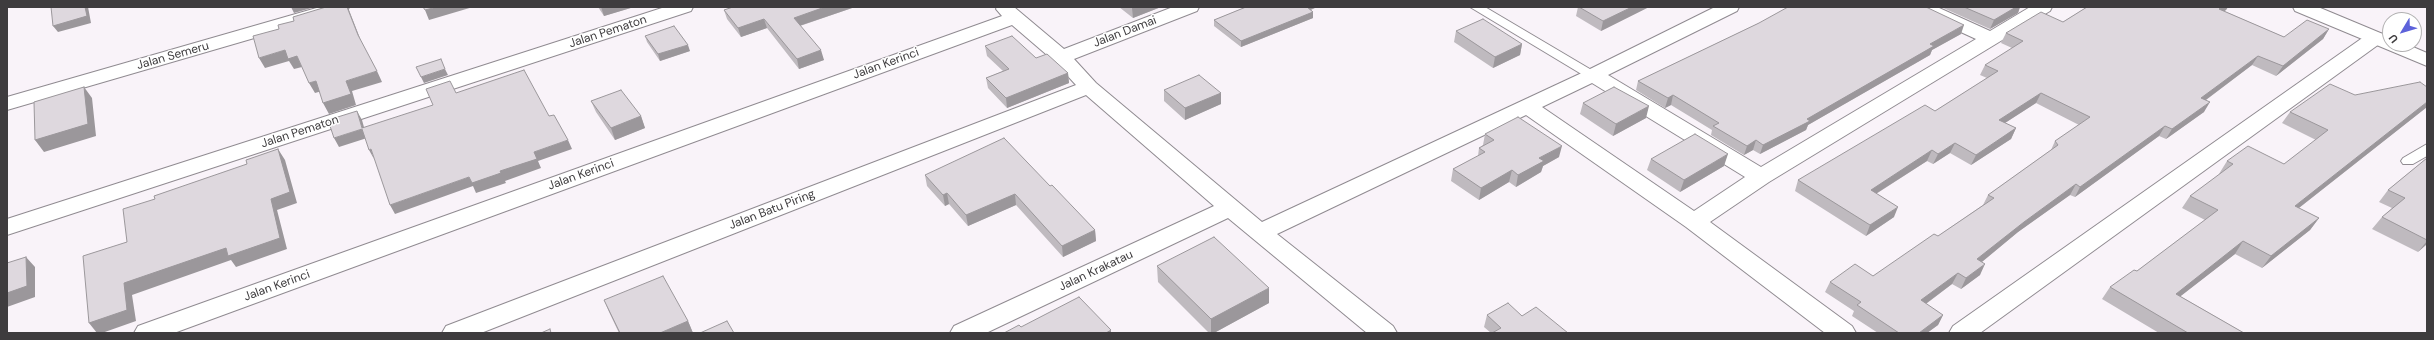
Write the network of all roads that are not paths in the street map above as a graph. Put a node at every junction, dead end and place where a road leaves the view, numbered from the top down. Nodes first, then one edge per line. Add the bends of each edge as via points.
1 (340, 7) edge
2 (684, 7) edge
3 (1190, 7) edge
4 (1476, 7) edge
5 (1730, 7) edge
6 (1922, 7) edge
7 (2043, 7) edge
8 (2302, 7) edge
9 (1009, 12) edge
10 (1989, 38) junction
11 (2376, 38) junction
12 (1061, 57) junction
13 (2427, 60) edge
14 (1593, 75) junction
15 (1090, 87) junction
16 (7, 104) edge
17 (1527, 106) junction
18 (2427, 149) edge
19 (2408, 161) dead end
20 (1761, 177) junction
21 (1230, 208) junction
22 (1694, 222) junction
23 (7, 228) edge
24 (1261, 232) junction
25 (147, 333) edge
26 (455, 333) edge
27 (962, 333) edge
28 (1384, 333) edge
29 (1843, 333) edge
30 (1962, 333) edge

1 - 16 street, Jalan Semeru
2 - 23 street, Jalan Pematon
3 - 12 street, Jalan Damai
4 - 14 lane
5 - 14 street
6 - 10 street
7 - 10 street
8 - 11 street
9 - 12 street
9 - 25 street, Jalan Kerinci
10 - 20 street
11 - 13 street
11 - 30 street
12 - 15 street
14 - 17 street
14 - 20 street
15 - 21 street
15 - 26 street, Jalan Batu Piring
17 - 22 street
17 - 24 street
18 - 19 lane
20 - 22 street
21 - 24 street
21 - 27 street, Jalan Krakatau
22 - 29 street
24 - 28 street

